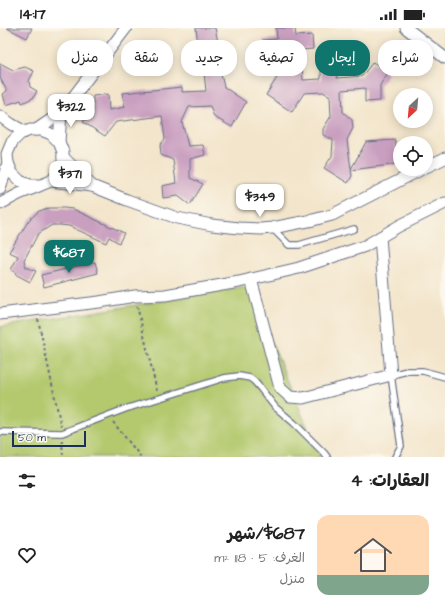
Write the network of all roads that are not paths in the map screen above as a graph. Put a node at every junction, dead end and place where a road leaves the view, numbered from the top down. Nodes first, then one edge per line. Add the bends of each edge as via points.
1 (126, 28) edge
2 (406, 28) edge
3 (445, 58) edge
4 (61, 113) junction
5 (0, 116) edge
6 (30, 131) junction
7 (59, 142) junction
8 (5, 155) edge
9 (63, 157) junction
10 (445, 158) edge
11 (433, 164) edge
12 (408, 176) edge
13 (46, 183) junction
14 (92, 186) junction
15 (0, 189) edge
16 (445, 202) edge
17 (0, 204) edge
18 (272, 228) junction
19 (354, 229) dead end
20 (380, 237) junction
21 (251, 279) junction
22 (0, 314) edge
23 (391, 375) junction
24 (445, 377) edge
25 (0, 432) edge
26 (327, 457) edge
27 (395, 457) edge

1 - 4 street
2 - 3 street
4 - 6 street
4 - 7 street
5 - 6 street
6 - 7 street via 41,130 51,134
6 - 8 street via 20,134
7 - 9 street
8 - 13 street via 12,173 20,181 30,185
8 - 15 street
9 - 13 street via 59,173
9 - 14 street
10 - 11 street
12 - 18 street via 332,215
13 - 14 street
13 - 17 street
14 - 18 street via 177,218 239,228
16 - 20 street
18 - 19 lane via 289,245 299,245
20 - 21 street via 365,246 299,268
20 - 23 street
21 - 22 street via 165,295 134,296
21 - 23 street via 280,388 290,397 303,398
23 - 24 lane via 423,371
23 - 27 lane via 401,446
25 - 26 lane via 62,433 159,398 224,378 240,376 250,378 258,384 275,408 294,423

